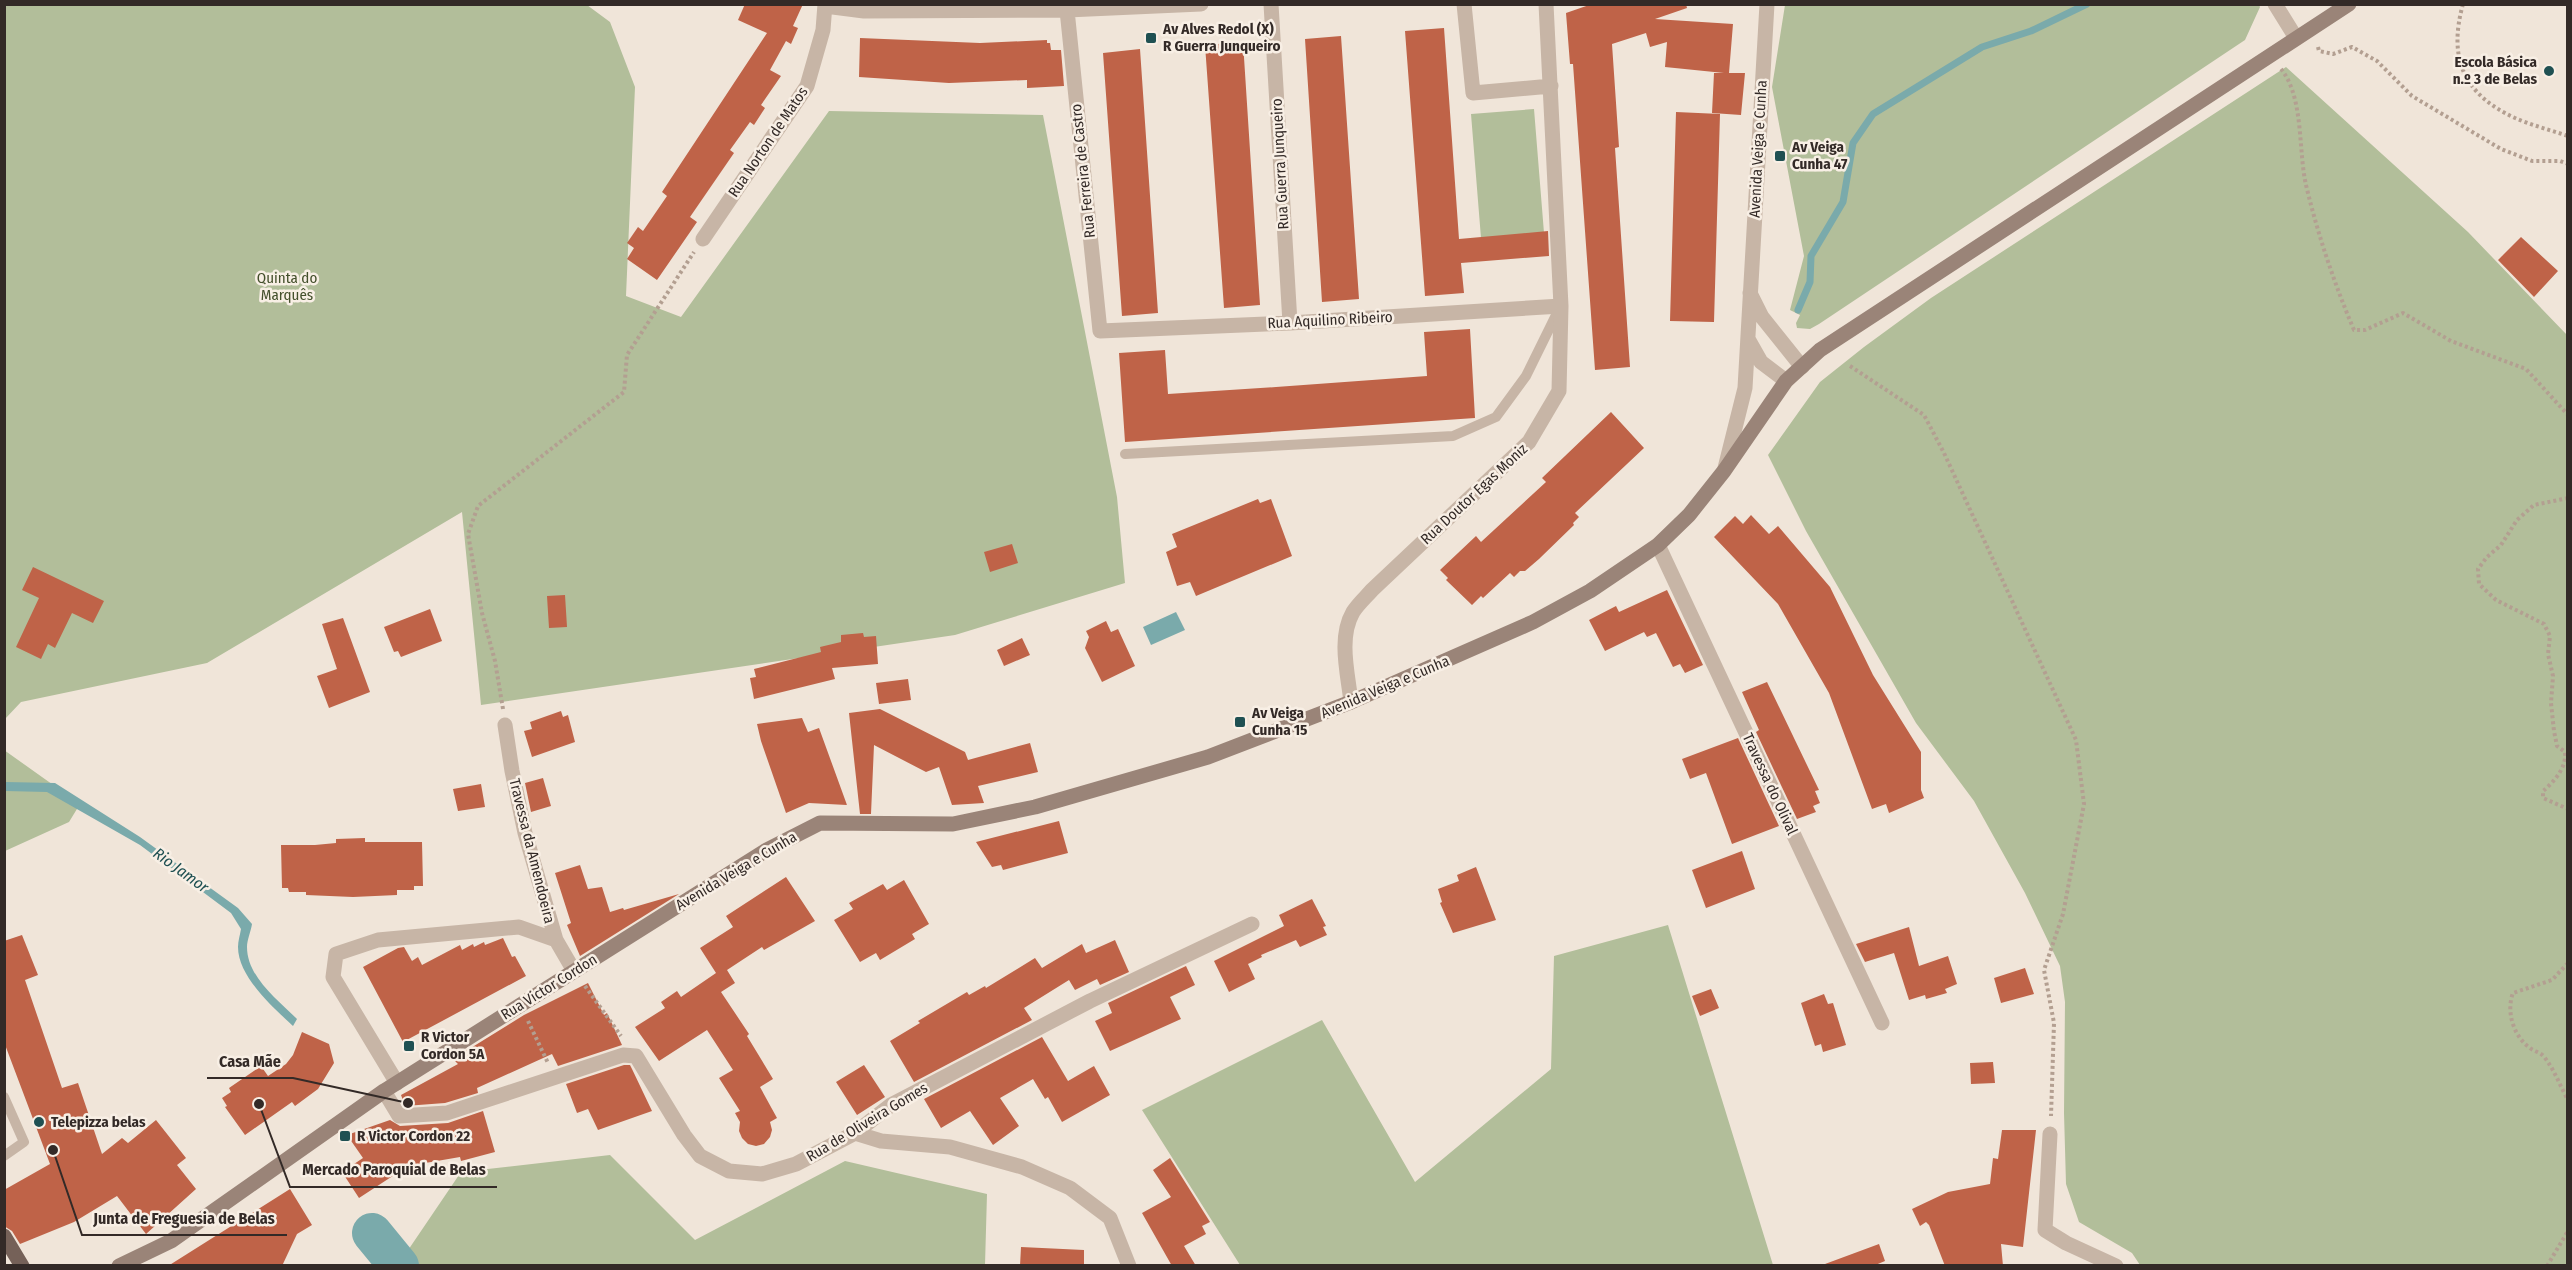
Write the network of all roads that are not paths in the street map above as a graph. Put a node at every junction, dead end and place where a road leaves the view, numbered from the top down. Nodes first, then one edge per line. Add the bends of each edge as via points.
1 (1201, 4) edge
2 (1271, 4) edge
3 (1464, 4) edge
4 (1546, 4) edge
5 (1767, 4) edge
6 (2276, 4) edge
7 (2349, 4) edge
8 (825, 5) edge
9 (1067, 10) junction
10 (2296, 38) junction
11 (1551, 86) junction
12 (703, 239) road end
13 (1750, 293) junction
14 (1561, 306) junction
15 (1290, 323) junction
16 (1100, 331) joint
17 (1747, 336) junction
18 (1802, 367) junction
19 (1786, 381) junction
20 (1125, 454) dead end
21 (1724, 471) junction
22 (1658, 545) junction
23 (1351, 702) junction
24 (506, 725) road end
25 (669, 911) joint
26 (1252, 924) dead end
27 (556, 940) junction
28 (574, 971) junction
29 (1882, 1023) dead end
30 (397, 1083) junction
31 (384, 1091) junction
32 (4, 1097) edge
33 (855, 1133) junction
34 (2050, 1134) road end
35 (4, 1156) edge
36 (4, 1236) edge
37 (22, 1266) edge
38 (119, 1266) edge
39 (1129, 1266) edge
40 (2116, 1266) edge

1 - 9 street
2 - 15 street, Rua Guerra Junqueiro
3 - 11 street via 1473,93
4 - 11 street, Rua Doutor Egas Moniz
5 - 13 street, Avenida Veiga e Cunha
6 - 10 street
7 - 10 street
8 - 9 street via 864,11
8 - 12 street, Rua Norton de Matos via 823,30 807,86
9 - 16 street, Rua Ferreira de Castro
10 - 18 street via 1820,350
11 - 14 street, Rua Doutor Egas Moniz
13 - 17 street, Avenida Veiga e Cunha
13 - 18 street via 1762,317
14 - 15 street, Rua Aquilino Ribeiro
14 - 20 lane via 1526,376 1496,417 1454,436
14 - 23 street, Rua Doutor Egas Moniz via 1559,391 1529,442 1353,612 1345,643
15 - 16 street, Rua Aquilino Ribeiro
17 - 19 street via 1761,362
17 - 21 street, Avenida Veiga e Cunha via 1745,388
18 - 19 street
19 - 21 street
21 - 22 street, Avenida Veiga e Cunha via 1689,515
22 - 23 street, Avenida Veiga e Cunha via 1590,591 1533,622
22 - 29 street, Travessa do Olival
23 - 25 street, Avenida Veiga e Cunha via 1208,757 1035,807 953,825 820,823 765,850
24 - 27 street, Travessa da Amendoeira via 525,833
25 - 28 street, Rua Victor Cordon
26 - 33 street, Rua de Oliveira Gomes via 1090,1001 891,1105
27 - 28 street, Travessa da Amendoeira
27 - 30 street via 519,927 378,940 336,954 333,977
28 - 30 street, Rua Victor Cordon
30 - 31 street, Rua Victor Cordon
31 - 33 street, Rua de Oliveira Gomes via 399,1116 447,1113 623,1054 636,1056 700,1156 729,1171 762,1174 796,1164
31 - 38 street, Rua Victor Cordon via 171,1241
32 - 35 lane via 24,1142
33 - 39 street via 881,1141 950,1147 1022,1167 1070,1188 1110,1218
34 - 40 street via 2045,1230
36 - 37 main road

